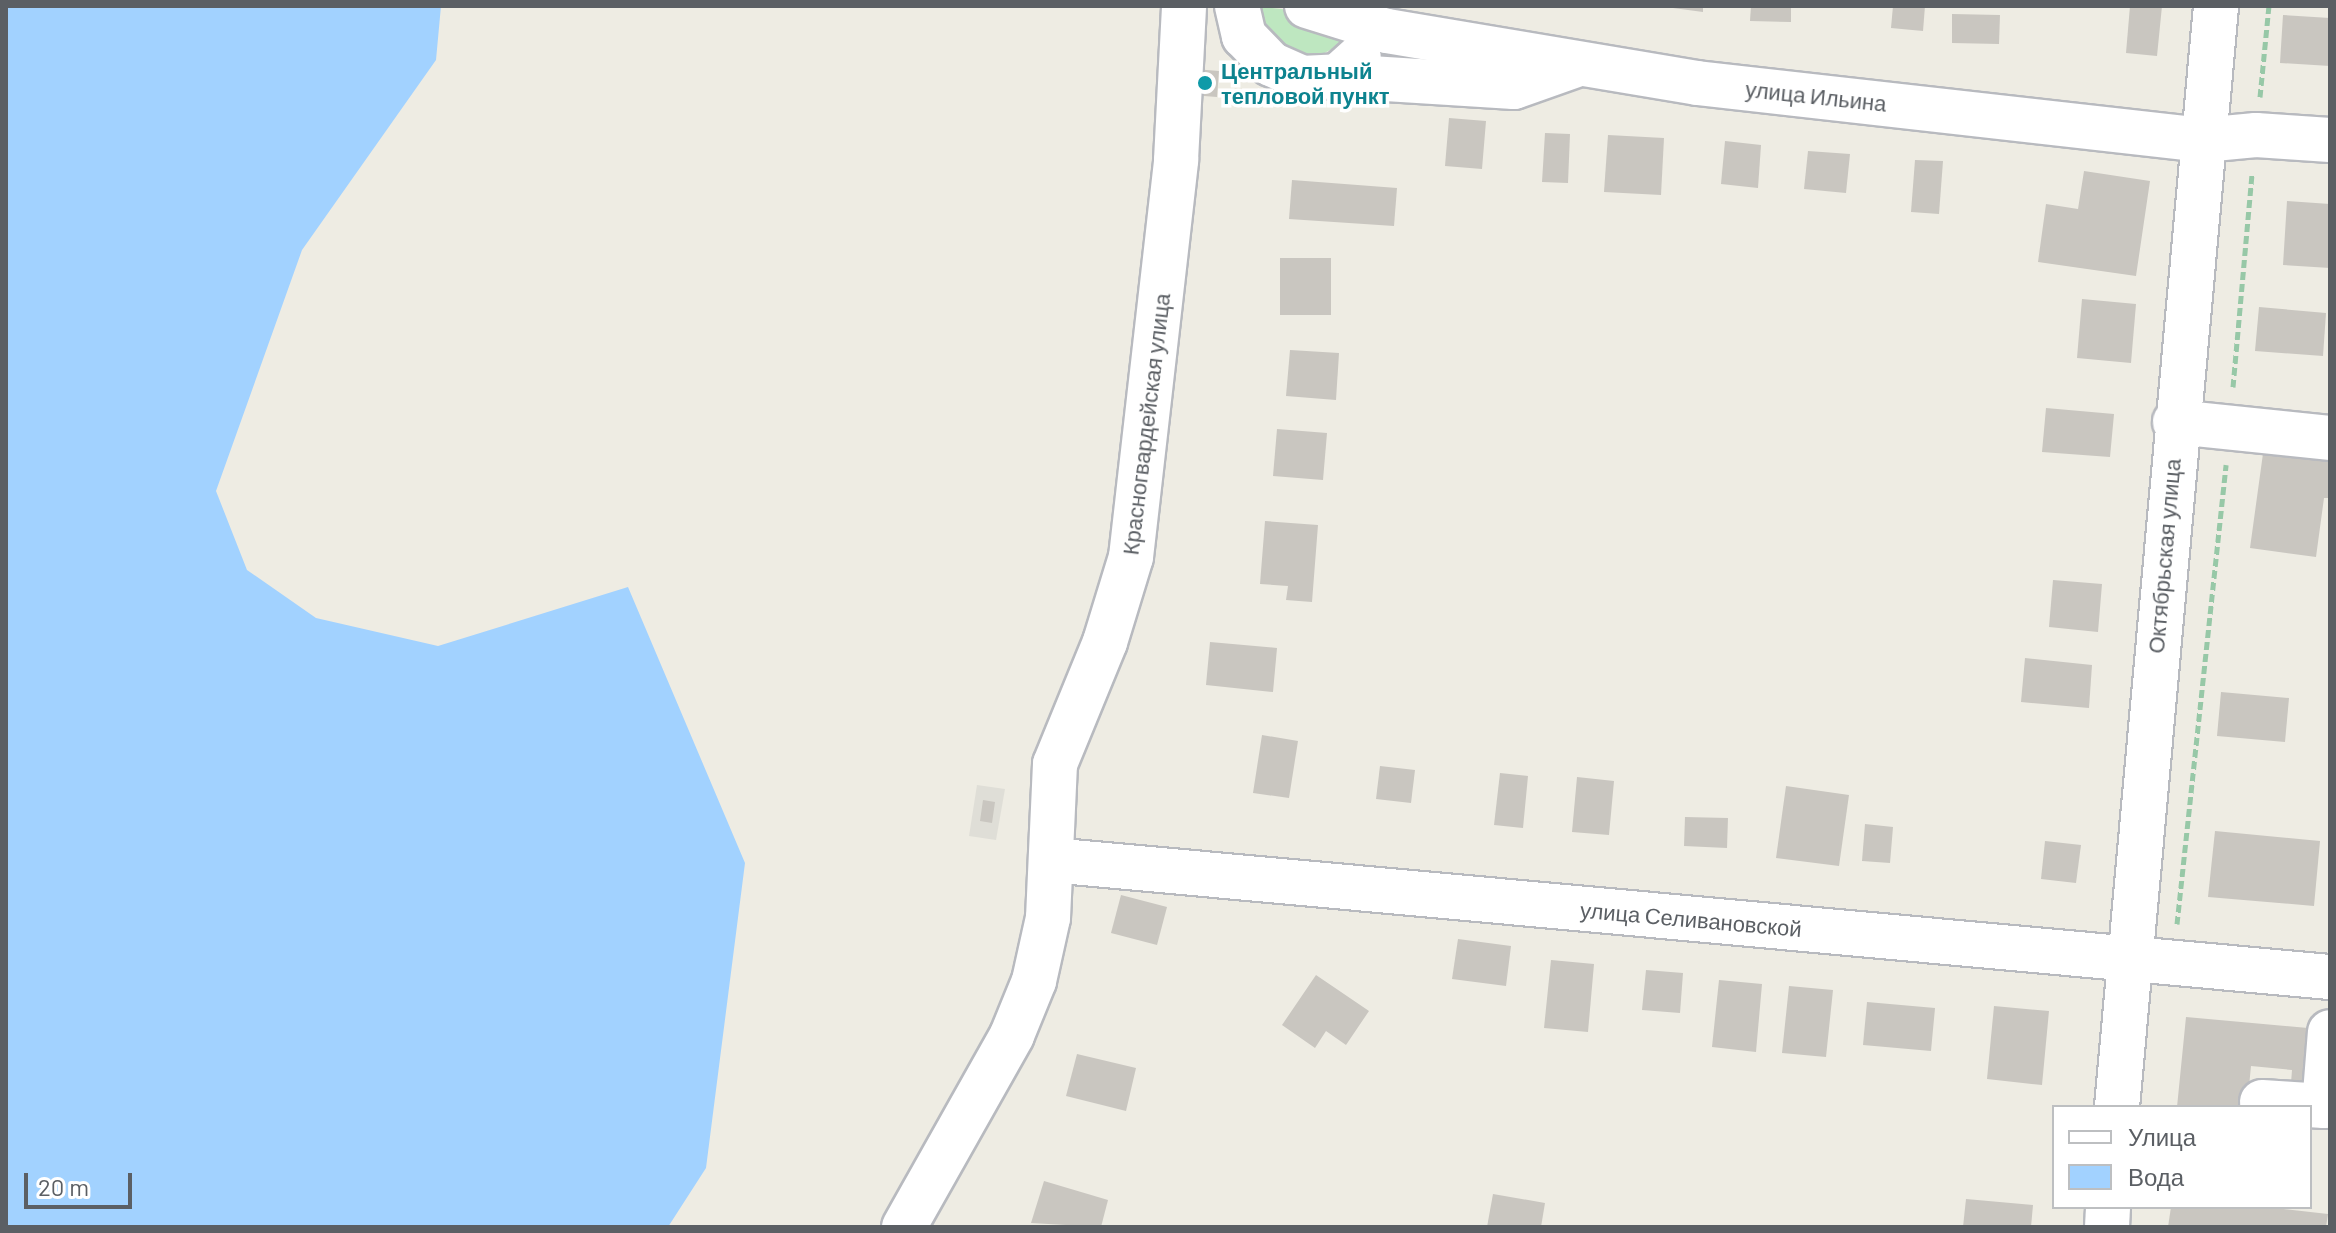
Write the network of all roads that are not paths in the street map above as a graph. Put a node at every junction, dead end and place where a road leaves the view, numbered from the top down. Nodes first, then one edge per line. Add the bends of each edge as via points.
1 (1184, 6) edge
2 (1237, 6) edge
3 (1307, 6) edge
4 (2216, 6) edge
5 (1387, 31) junction
6 (1581, 64) junction
7 (1338, 76) junction
8 (2203, 140) junction
9 (2330, 140) edge
10 (2175, 422) junction
11 (2330, 438) edge
12 (1051, 860) junction
13 (2129, 960) junction
14 (2330, 977) edge
15 (2330, 1032) edge
16 (2262, 1102) dead end
17 (2117, 1105) edge
18 (2308, 1105) edge
19 (2312, 1105) edge
20 (904, 1227) edge

1 - 12 street, Красногвардейская улица via 1176,160 1135,528 1105,642 1055,764
2 - 7 street via 1244,36 1271,64 1302,78
3 - 5 street, улица Ильина
4 - 8 street, Октябрьская улица
5 - 6 street, улица Ильина
5 - 7 street
6 - 7 street via 1514,87
6 - 8 street, улица Ильина via 1697,83
8 - 9 street, улица Ильина via 2256,135
8 - 10 street, Октябрьская улица
10 - 11 street
10 - 13 street, Октябрьская улица
12 - 13 street, улица Селивановской
12 - 20 street, Красногвардейская улица via 1048,918 1012,1035
13 - 14 street, улица Селивановской
13 - 17 street, Октябрьская улица
15 - 19 street via 2324,1106
16 - 18 street

